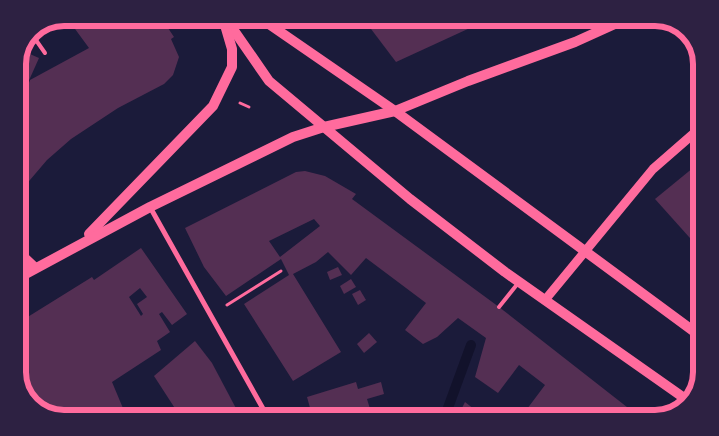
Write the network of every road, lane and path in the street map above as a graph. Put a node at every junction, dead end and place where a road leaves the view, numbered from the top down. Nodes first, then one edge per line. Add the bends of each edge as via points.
1 (226, 26) edge
2 (231, 26) edge
3 (272, 26) edge
4 (610, 26) edge
5 (36, 39) edge
6 (46, 52) dead end
7 (245, 98) dead end
8 (239, 103) dead end
9 (395, 111) junction
10 (324, 127) junction
11 (693, 134) edge
12 (150, 207) junction
13 (72, 248) junction
14 (587, 251) junction
15 (26, 259) edge
16 (35, 267) junction
17 (281, 272) dead end
18 (26, 273) edge
19 (519, 282) junction
20 (544, 300) junction
21 (499, 307) dead end
22 (223, 308) dead end
23 (693, 331) edge
24 (683, 397) edge
25 (264, 410) edge

1 - 13 main road via 230,34 232,67 213,106 97,227
2 - 10 main road via 269,81
3 - 9 main road
4 - 9 main road
5 - 6 lane
7 - 8 path
9 - 10 main road
9 - 14 main road
10 - 12 main road via 292,137
10 - 19 main road via 410,199
11 - 14 street via 654,168
12 - 13 main road
12 - 25 street
13 - 16 main road
14 - 20 street
14 - 23 main road
15 - 16 street
16 - 18 main road
17 - 22 path
19 - 20 main road
19 - 21 lane
20 - 24 main road

